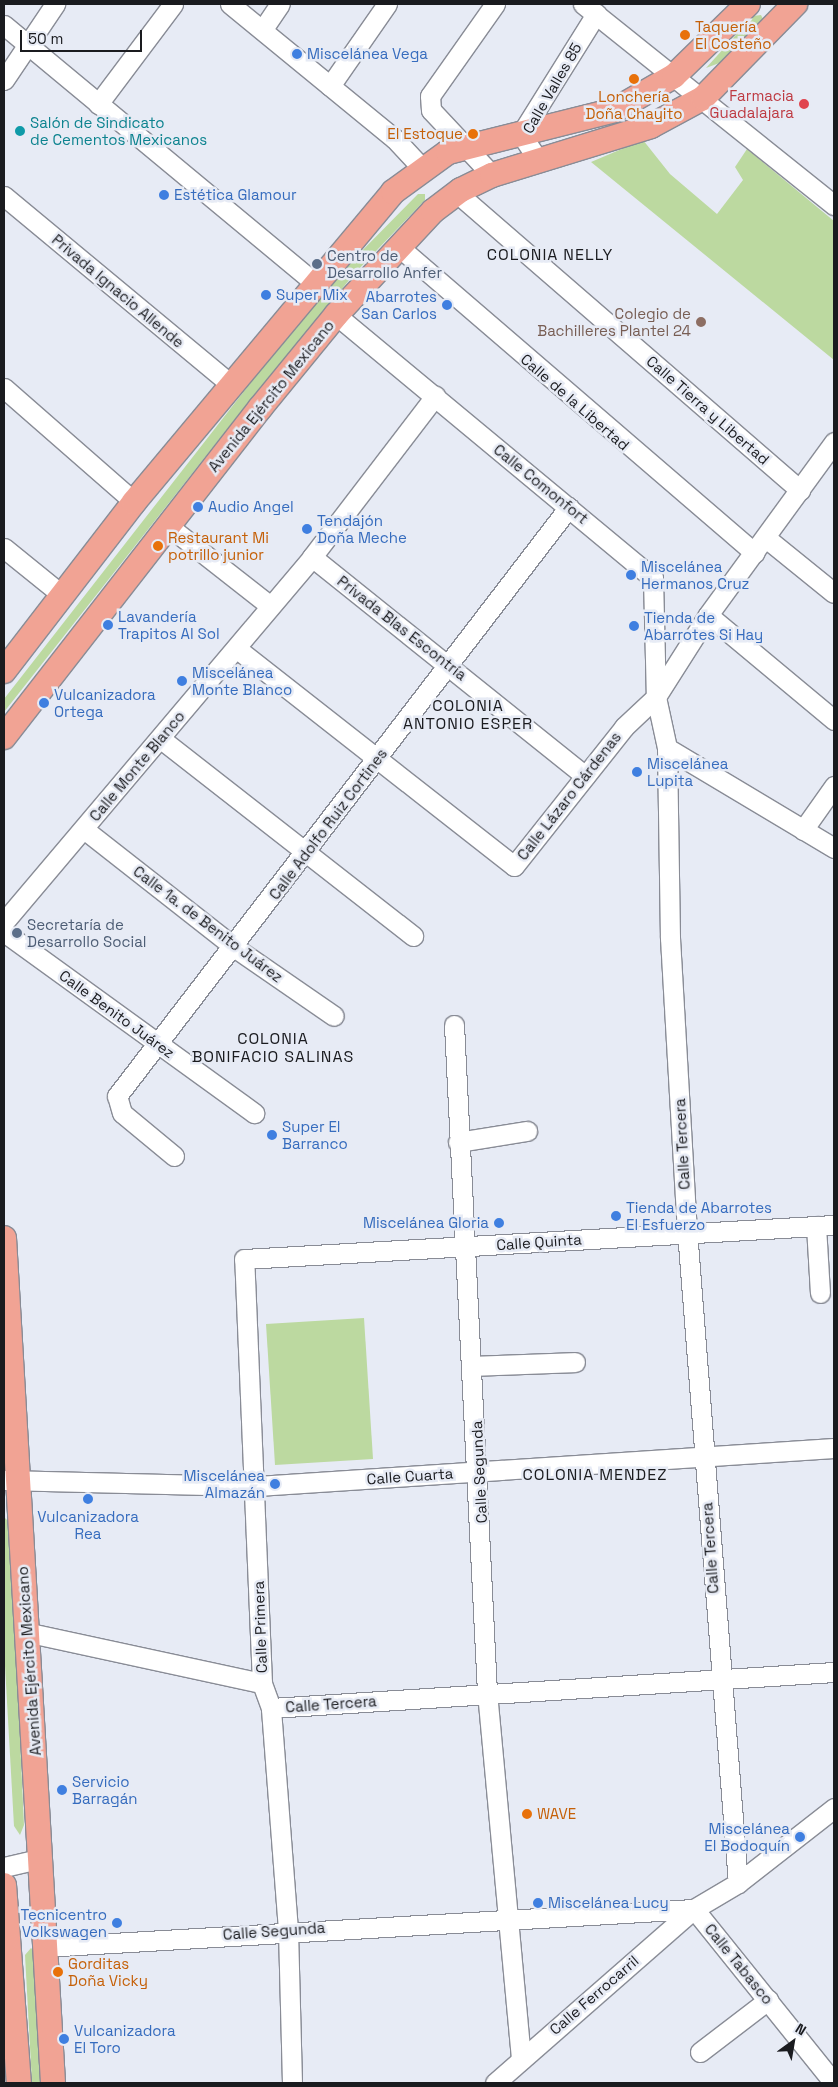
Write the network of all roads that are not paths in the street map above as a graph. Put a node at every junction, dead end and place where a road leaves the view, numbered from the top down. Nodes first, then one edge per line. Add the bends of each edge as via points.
1 (55, 4) edge
2 (173, 4) edge
3 (230, 4) edge
4 (280, 4) edge
5 (387, 4) edge
6 (496, 4) edge
7 (795, 4) edge
8 (740, 6) edge
9 (590, 9) edge
10 (4, 25) edge
11 (262, 29) junction
12 (27, 45) junction
13 (674, 76) junction
14 (4, 80) edge
15 (330, 86) junction
16 (703, 98) junction
17 (98, 104) junction
18 (521, 134) junction
19 (469, 148) junction
20 (538, 161) junction
21 (422, 168) junction
22 (492, 175) junction
23 (457, 193) junction
24 (4, 196) edge
25 (834, 205) edge
26 (399, 247) junction
27 (315, 283) junction
28 (336, 315) junction
29 (232, 385) junction
30 (4, 388) edge
31 (435, 396) junction
32 (834, 442) edge
33 (828, 464) edge
34 (800, 490) junction
35 (134, 502) junction
36 (569, 507) junction
37 (167, 525) junction
38 (760, 545) junction
39 (4, 548) edge
40 (312, 557) junction
41 (834, 593) edge
42 (62, 595) junction
43 (269, 604) junction
44 (708, 615) junction
45 (236, 648) junction
46 (451, 665) junction
47 (4, 670) edge
48 (656, 697) junction
49 (834, 720) edge
50 (4, 737) edge
51 (161, 739) junction
52 (667, 748) junction
53 (378, 756) junction
54 (585, 776) junction
55 (834, 786) edge
56 (85, 830) junction
57 (803, 830) junction
58 (834, 848) edge
59 (305, 854) junction
60 (4, 922) edge
61 (4, 932) edge
62 (413, 936) dead end
63 (234, 947) junction
64 (334, 1016) dead end
65 (454, 1025) dead end
66 (156, 1042) junction
67 (254, 1114) dead end
68 (527, 1131) dead end
69 (458, 1142) junction
70 (174, 1156) dead end
71 (825, 1226) edge
72 (687, 1231) junction
73 (4, 1238) edge
74 (463, 1248) junction
75 (244, 1259) joint
76 (820, 1293) dead end
77 (575, 1362) dead end
78 (474, 1366) junction
79 (834, 1448) edge
80 (703, 1456) junction
81 (479, 1472) junction
82 (9, 1480) edge
83 (256, 1486) junction
84 (30, 1633) junction
85 (834, 1672) edge
86 (720, 1681) junction
87 (262, 1683) junction
88 (487, 1692) junction
89 (272, 1708) junction
90 (834, 1808) edge
91 (40, 1859) junction
92 (4, 1867) edge
93 (738, 1883) junction
94 (4, 1885) edge
95 (694, 1909) junction
96 (505, 1919) junction
97 (288, 1930) junction
98 (44, 1946) junction
99 (768, 2000) junction
100 (700, 2052) dead end
101 (521, 2059) junction
102 (19, 2083) edge
103 (53, 2083) edge
104 (292, 2083) edge
105 (495, 2083) edge
106 (834, 2083) edge

1 - 12 street
2 - 17 street
3 - 11 street
4 - 11 street
5 - 15 street
6 - 19 street via 430,96 442,123
7 - 16 main road, Avenida Ejército Mexicano
8 - 13 main road
9 - 13 street
9 - 18 street, Calle Valles 85
10 - 12 street
11 - 15 street
12 - 14 street
12 - 17 street
13 - 16 street
13 - 18 main road via 615,110
15 - 21 street via 394,138
16 - 20 main road, Avenida Ejército Mexicano via 652,126
16 - 25 street
17 - 27 street
18 - 19 main road
18 - 20 street, Calle Valles 85
19 - 21 main road via 448,152
19 - 22 street
20 - 22 main road, Avenida Ejército Mexicano
21 - 27 main road via 370,217
22 - 23 main road, Avenida Ejército Mexicano
23 - 26 main road, Avenida Ejército Mexicano
23 - 34 street, Calle Tierra y Libertad
24 - 29 street, Privada Ignacio Allende
26 - 28 main road, Avenida Ejército Mexicano
26 - 38 street, Calle de la Libertad
27 - 29 main road
28 - 31 street, Calle Comonfort
28 - 37 main road, Avenida Ejército Mexicano
29 - 35 main road
30 - 35 street
31 - 36 street, Calle Comonfort
31 - 40 street, Calle Monte Blanco
32 - 33 street, Calle Lázaro Cárdenas
33 - 34 street, Calle Lázaro Cárdenas
34 - 38 street, Calle Lázaro Cárdenas
35 - 42 main road
36 - 46 street, Calle Adolfo Ruiz Cortines
36 - 48 street, Calle Comonfort via 653,578
37 - 43 street
37 - 50 main road, Avenida Ejército Mexicano
38 - 41 street, Calle de la Libertad
38 - 44 street, Calle Lázaro Cárdenas
39 - 42 street
40 - 43 street, Calle Monte Blanco
40 - 46 street, Privada Blas Escontría
42 - 47 main road
43 - 45 street, Calle Monte Blanco
44 - 48 street, Calle Lázaro Cárdenas
44 - 49 street
45 - 51 street, Calle Monte Blanco
45 - 53 street
46 - 53 street, Calle Adolfo Ruiz Cortines
46 - 54 street, Privada Blas Escontría
48 - 52 street, Calle Tercera
48 - 54 street, Calle Lázaro Cárdenas via 624,727
51 - 56 street, Calle Monte Blanco
51 - 59 street
52 - 57 street
52 - 72 street, Calle Tercera via 670,938
53 - 54 street, Calle Lázaro Cárdenas via 514,866
53 - 59 street, Calle Adolfo Ruiz Cortines
55 - 57 street
56 - 60 street, Calle Monte Blanco
56 - 63 street, Calle 1a. de Benito Juárez
57 - 58 street
59 - 62 street
59 - 63 street, Calle Adolfo Ruiz Cortines
61 - 66 street, Calle Benito Juárez
63 - 64 street, Calle 1a. de Benito Juárez
63 - 66 street, Calle Adolfo Ruiz Cortines
65 - 69 street, Calle Segunda
66 - 67 street, Calle Benito Juárez
66 - 70 street, Calle Adolfo Ruiz Cortines via 117,1096 118,1105 131,1123
68 - 69 street
69 - 74 street, Calle Segunda
71 - 72 street, Calle Quinta
71 - 76 street
72 - 74 street, Calle Quinta
72 - 80 street, Calle Tercera
73 - 82 main road, Avenida Ejército Mexicano
74 - 75 street, Calle Quinta
74 - 78 street, Calle Segunda
75 - 83 street, Calle Primera
77 - 78 street
78 - 81 street, Calle Segunda
79 - 80 street, Calle Cuarta
80 - 81 street, Calle Cuarta
80 - 86 street, Calle Tercera
81 - 83 street, Calle Cuarta
81 - 88 street, Calle Segunda
82 - 83 street, Calle Cuarta
82 - 84 main road, Avenida Ejército Mexicano
83 - 87 street, Calle Primera
84 - 87 street
84 - 91 main road, Avenida Ejército Mexicano
85 - 86 street, Calle Tercera
86 - 88 street, Calle Tercera
86 - 93 street, Calle Tercera
87 - 89 street, Calle Primera
88 - 89 street, Calle Tercera
88 - 96 street, Calle Segunda
89 - 97 street, Calle Primera
90 - 93 street
91 - 92 street
91 - 98 main road, Avenida Ejército Mexicano
93 - 95 street, Calle Tabasco
94 - 102 main road
95 - 96 street, Calle Segunda
95 - 99 street, Calle Tabasco
95 - 101 street, Calle Ferrocarril
96 - 97 street, Calle Segunda
96 - 101 street, Calle Segunda
97 - 98 street, Calle Segunda
97 - 104 street, Calle Primera
98 - 103 main road, Avenida Ejército Mexicano
99 - 100 street
99 - 106 street, Calle Tabasco
101 - 105 street, Calle Ferrocarril

